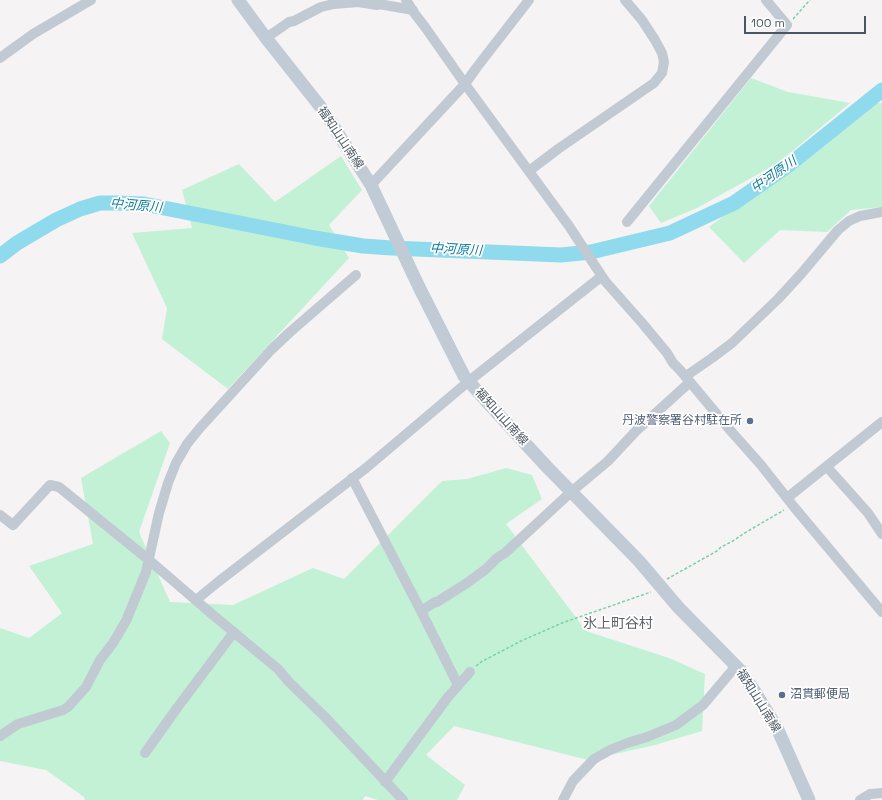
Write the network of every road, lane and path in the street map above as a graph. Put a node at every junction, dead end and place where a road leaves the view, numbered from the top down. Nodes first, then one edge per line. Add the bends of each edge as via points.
1 (91, 0) edge
2 (238, 0) edge
3 (406, 0) edge
4 (625, 0) edge
5 (766, 0) edge
6 (810, 0) edge
7 (525, 1) edge
8 (413, 10) junction
9 (787, 25) junction
10 (266, 38) junction
11 (0, 58) edge
12 (465, 84) junction
13 (529, 171) junction
14 (371, 185) junction
15 (882, 212) edge
16 (627, 222) dead end
17 (356, 275) dead end
18 (602, 276) junction
19 (688, 379) junction
20 (468, 381) junction
21 (882, 422) edge
22 (827, 467) junction
23 (352, 478) junction
24 (571, 492) junction
25 (790, 501) junction
26 (0, 515) edge
27 (882, 534) edge
28 (149, 560) junction
29 (660, 586) junction
30 (196, 600) junction
31 (421, 611) junction
32 (882, 612) edge
33 (234, 632) junction
34 (736, 666) junction
35 (470, 672) joint
36 (458, 685) junction
37 (0, 736) edge
38 (145, 753) dead end
39 (385, 782) junction
40 (882, 793) edge
41 (403, 800) edge
42 (563, 800) edge
43 (809, 800) edge
44 (860, 800) edge

1 - 11 street via 33,34
2 - 10 main road, 福知山山南線
3 - 8 street
4 - 13 street via 642,20 662,53 662,73 654,83
5 - 9 street
6 - 9 path
7 - 12 street
8 - 10 street via 358,2 334,4 321,7 289,22
8 - 12 street
9 - 16 street
10 - 14 main road, 福知山山南線 via 323,110
12 - 13 street
12 - 14 street
13 - 18 street
14 - 20 main road, 福知山山南線 via 446,342
15 - 19 street via 860,216 838,230 773,304 732,343
17 - 28 street via 271,350 187,444 168,483
18 - 19 street
18 - 20 street
19 - 24 street via 608,461
19 - 25 street
20 - 23 street
20 - 24 main road, 福知山山南線
21 - 22 street
22 - 25 street
22 - 27 street via 868,513
23 - 30 street
23 - 31 street
24 - 29 main road, 福知山山南線
24 - 31 street via 486,569
25 - 29 path via 733,542
25 - 32 street
26 - 28 street via 13,525 50,484 59,487
28 - 30 street
28 - 37 street via 126,621 100,660 86,687 63,710 18,724
29 - 34 main road, 福知山山南線
29 - 35 path via 521,641 481,662
30 - 33 street
31 - 36 street
33 - 38 street
33 - 39 street via 278,669
34 - 42 street via 703,705 676,725 610,750 594,759 574,781
34 - 43 main road, 福知山山南線 via 777,728
35 - 36 street
36 - 39 street
39 - 41 street
40 - 44 street via 870,794

